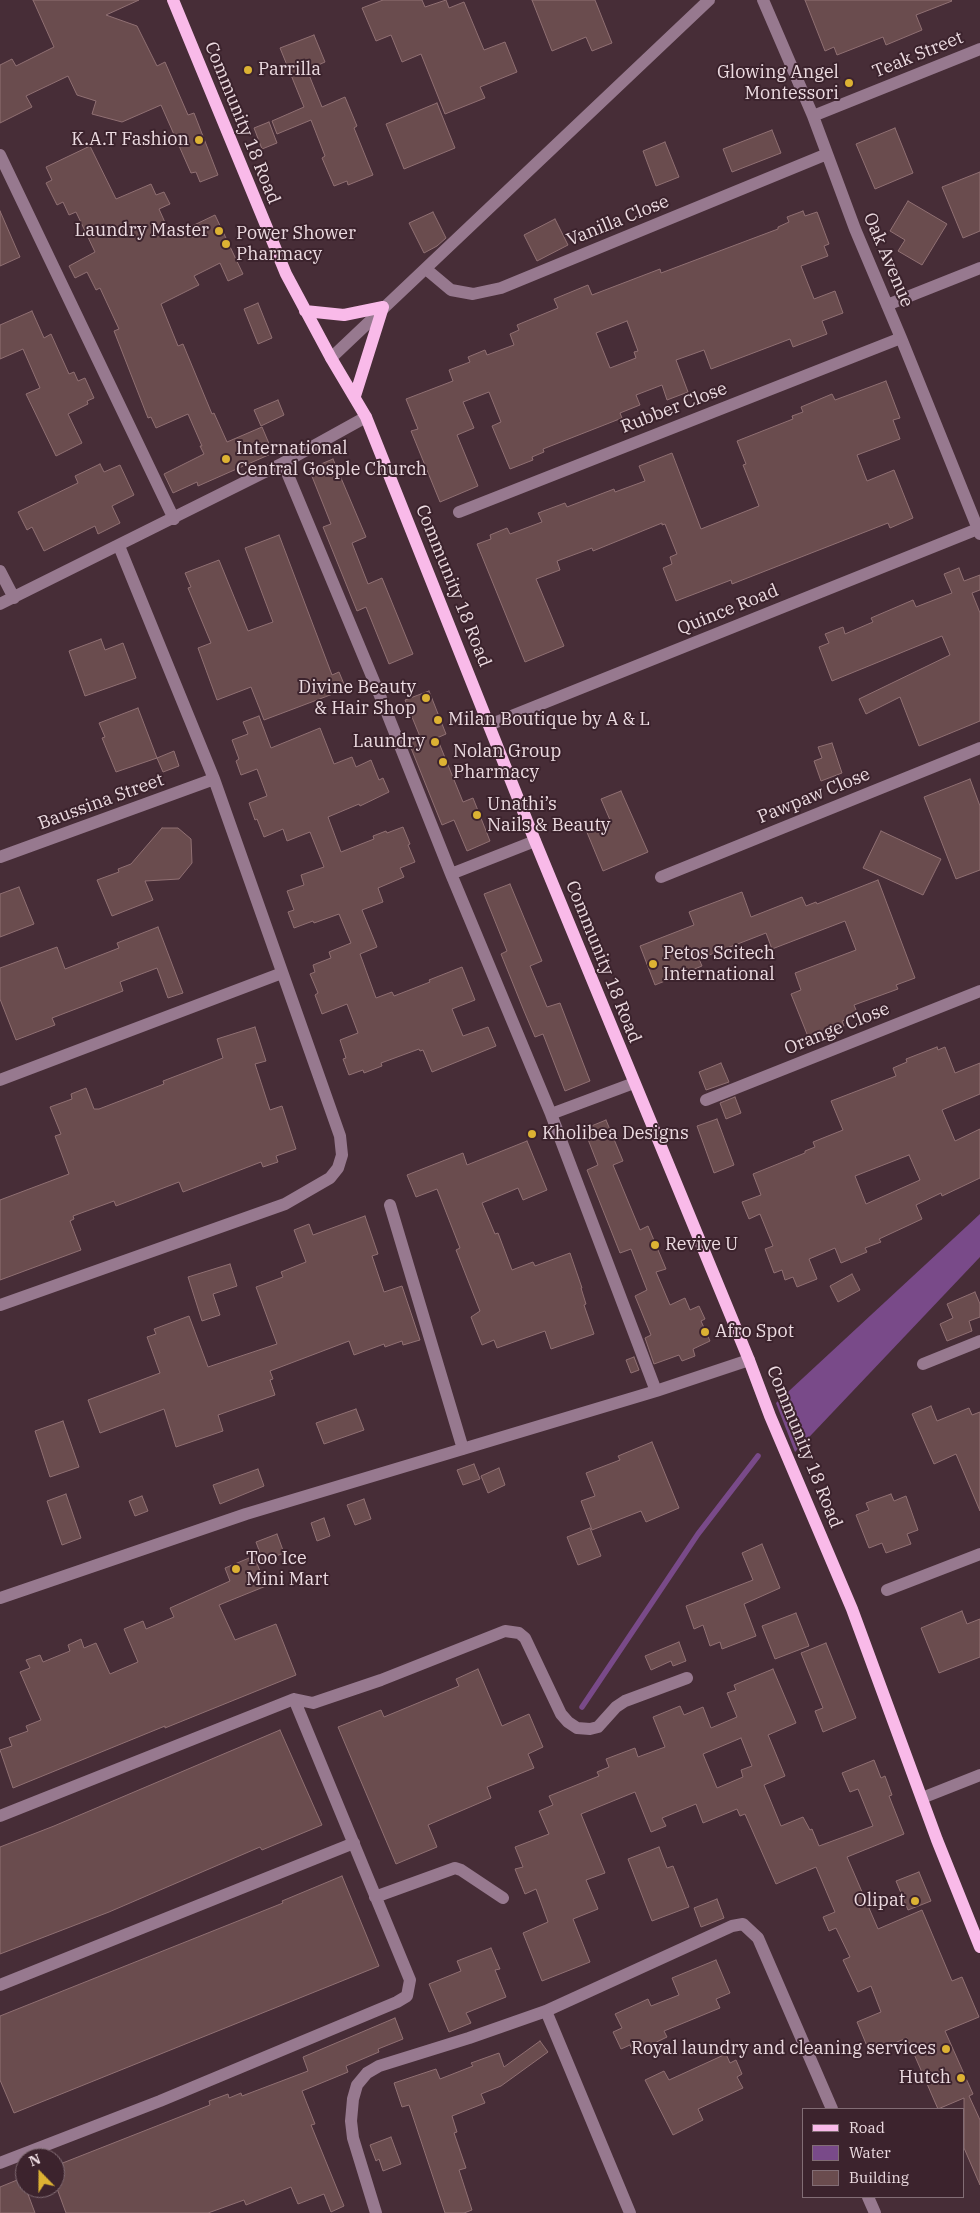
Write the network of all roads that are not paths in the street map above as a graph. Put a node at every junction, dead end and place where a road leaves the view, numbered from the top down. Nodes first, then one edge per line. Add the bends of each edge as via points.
1 (173, 0) edge
2 (709, 0) edge
3 (763, 0) edge
4 (980, 49) edge
5 (813, 116) junction
6 (827, 154) junction
7 (0, 155) edge
8 (980, 268) edge
9 (426, 269) junction
10 (887, 305) junction
11 (384, 307) junction
12 (305, 311) junction
13 (901, 338) junction
14 (331, 358) junction
15 (355, 396) junction
16 (366, 416) junction
17 (283, 463) junction
18 (459, 512) dead end
19 (174, 519) junction
20 (979, 530) edge
21 (119, 546) junction
22 (0, 571) edge
23 (14, 598) junction
24 (0, 604) edge
25 (489, 725) junction
26 (980, 748) edge
27 (214, 779) junction
28 (535, 841) junction
29 (0, 857) edge
30 (450, 874) junction
31 (661, 877) dead end
32 (282, 973) junction
33 (980, 991) edge
34 (0, 1080) edge
35 (634, 1082) junction
36 (706, 1100) dead end
37 (552, 1114) junction
38 (390, 1205) dead end
39 (0, 1305) edge
40 (980, 1341) edge
41 (749, 1360) junction
42 (923, 1364) dead end
43 (656, 1390) junction
44 (463, 1449) junction
45 (980, 1554) edge
46 (887, 1590) dead end
47 (0, 1598) edge
48 (687, 1678) dead end
49 (294, 1699) junction
50 (980, 1775) edge
51 (922, 1798) junction
52 (0, 1816) edge
53 (354, 1843) junction
54 (375, 1897) junction
55 (503, 1898) dead end
56 (980, 1947) edge
57 (0, 1985) edge
58 (546, 2011) junction
59 (832, 2108) edge
60 (0, 2163) edge
61 (868, 2198) edge
62 (376, 2213) edge
63 (630, 2213) edge
64 (875, 2213) edge

1 - 12 main road, Community 18 Road via 271,241
2 - 9 street
3 - 5 street, Oak Avenue
4 - 5 street, Teak Street
5 - 6 street, Oak Avenue
6 - 9 street, Vanilla Close via 501,288 472,294 450,290
6 - 10 street, Oak Avenue
7 - 19 street
8 - 10 street
9 - 11 street
10 - 13 street, Oak Avenue
11 - 12 main road via 344,315
11 - 14 street
11 - 15 main road
12 - 14 main road, Community 18 Road
13 - 18 street, Rubber Close
13 - 20 street, Oak Avenue
14 - 15 main road, Community 18 Road
15 - 16 main road, Community 18 Road
16 - 17 street
16 - 25 main road, Community 18 Road
17 - 19 street
17 - 30 street
19 - 21 street
20 - 25 street, Quince Road
21 - 23 street
21 - 27 street
22 - 23 street
23 - 24 street
25 - 28 main road, Community 18 Road
26 - 31 street, Pawpaw Close
27 - 29 street, Baussina Street
27 - 32 street
28 - 30 street
28 - 35 main road, Community 18 Road
30 - 37 street
32 - 34 street
32 - 39 street via 340,1136 342,1155 338,1168 323,1182 285,1204
33 - 36 street, Orange Close
35 - 37 street
35 - 41 main road, Community 18 Road
37 - 43 street
38 - 44 street
40 - 42 street
41 - 43 street
41 - 51 main road, Community 18 Road via 852,1609
43 - 44 street
44 - 47 street via 246,1514
45 - 46 street
48 - 49 street via 625,1701 598,1727 577,1728 561,1714 525,1638 519,1633 505,1631 313,1703
49 - 52 street
49 - 53 street
50 - 51 street
51 - 56 main road, Community 18 Road
53 - 54 street
53 - 57 street
54 - 55 street via 455,1868
54 - 60 street via 410,1980 407,1996 160,2101
58 - 59 street via 732,1926 743,1924 758,1938
58 - 62 street via 379,2066 367,2073 357,2085 351,2121 353,2138
58 - 63 street
61 - 64 street

